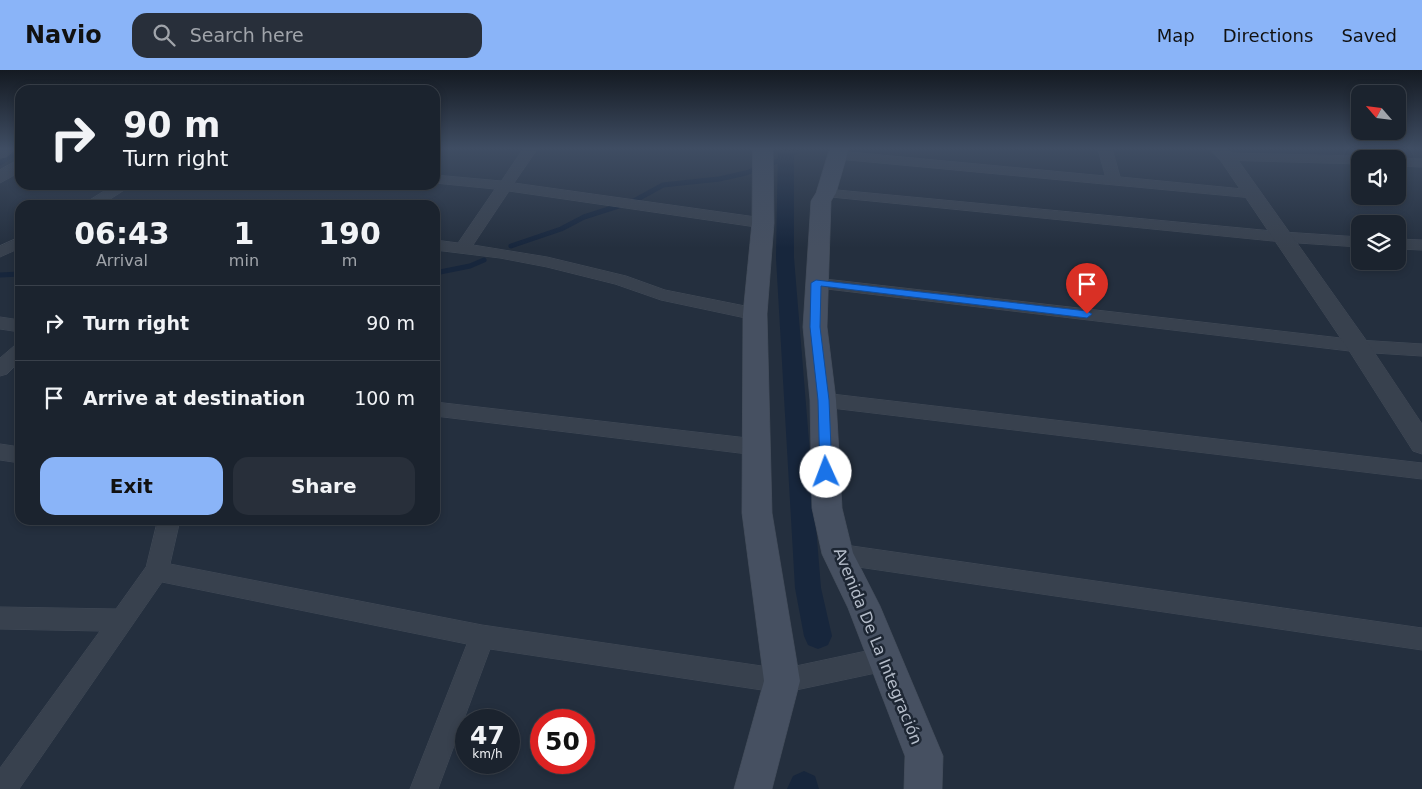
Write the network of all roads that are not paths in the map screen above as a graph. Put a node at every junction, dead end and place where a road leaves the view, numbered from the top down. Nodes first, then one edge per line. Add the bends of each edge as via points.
1 (460, 182) edge
2 (507, 182) edge
3 (764, 182) edge
4 (830, 182) edge
5 (1120, 182) edge
6 (1244, 182) edge
7 (504, 186) junction
8 (117, 190) edge
9 (826, 193) junction
10 (1253, 194) junction
11 (102, 200) edge
12 (763, 223) junction
13 (1283, 237) junction
14 (1351, 241) edge
15 (15, 244) edge
16 (1406, 244) edge
17 (1422, 245) edge
18 (440, 246) edge
19 (462, 248) junction
20 (0, 252) edge
21 (816, 283) junction
22 (755, 314) junction
23 (0, 323) edge
24 (15, 325) edge
25 (1358, 346) junction
26 (1422, 350) edge
27 (15, 354) edge
28 (0, 368) edge
29 (823, 400) junction
30 (440, 410) edge
31 (1416, 428) edge
32 (1422, 444) edge
33 (756, 447) junction
34 (0, 452) edge
35 (15, 454) edge
36 (1422, 471) edge
37 (168, 525) edge
38 (838, 554) junction
39 (157, 571) junction
40 (0, 618) edge
41 (123, 620) junction
42 (482, 636) junction
43 (1422, 638) edge
44 (884, 659) junction
45 (782, 681) junction
46 (2, 789) edge
47 (424, 789) edge
48 (753, 789) edge
49 (923, 789) edge

1 - 7 street
2 - 7 street
3 - 12 main road
4 - 9 main road, Avenida De La Integración
5 - 10 street
6 - 10 street
7 - 12 street
7 - 19 street
8 - 11 street
9 - 13 street
9 - 21 main road, Avenida De La Integración via 821,201
10 - 13 street
12 - 22 main road
13 - 14 street
13 - 25 street
15 - 20 street
16 - 17 street
18 - 19 street
19 - 22 street via 548,262 620,280 661,295
21 - 25 street
21 - 29 main road, Avenida De La Integración via 815,327
22 - 33 main road
23 - 24 street
25 - 26 street
25 - 31 street
27 - 28 street
29 - 36 street
29 - 38 main road, Avenida De La Integración via 827,508
30 - 33 street
31 - 32 street
33 - 45 main road via 757,513
34 - 35 street
37 - 39 street
38 - 43 street
38 - 44 main road, Avenida De La Integración via 864,606
39 - 41 street
39 - 42 street
40 - 41 street
41 - 46 street
42 - 45 street
42 - 47 street
44 - 45 street
44 - 49 main road, Avenida De La Integración via 924,756
45 - 48 main road

